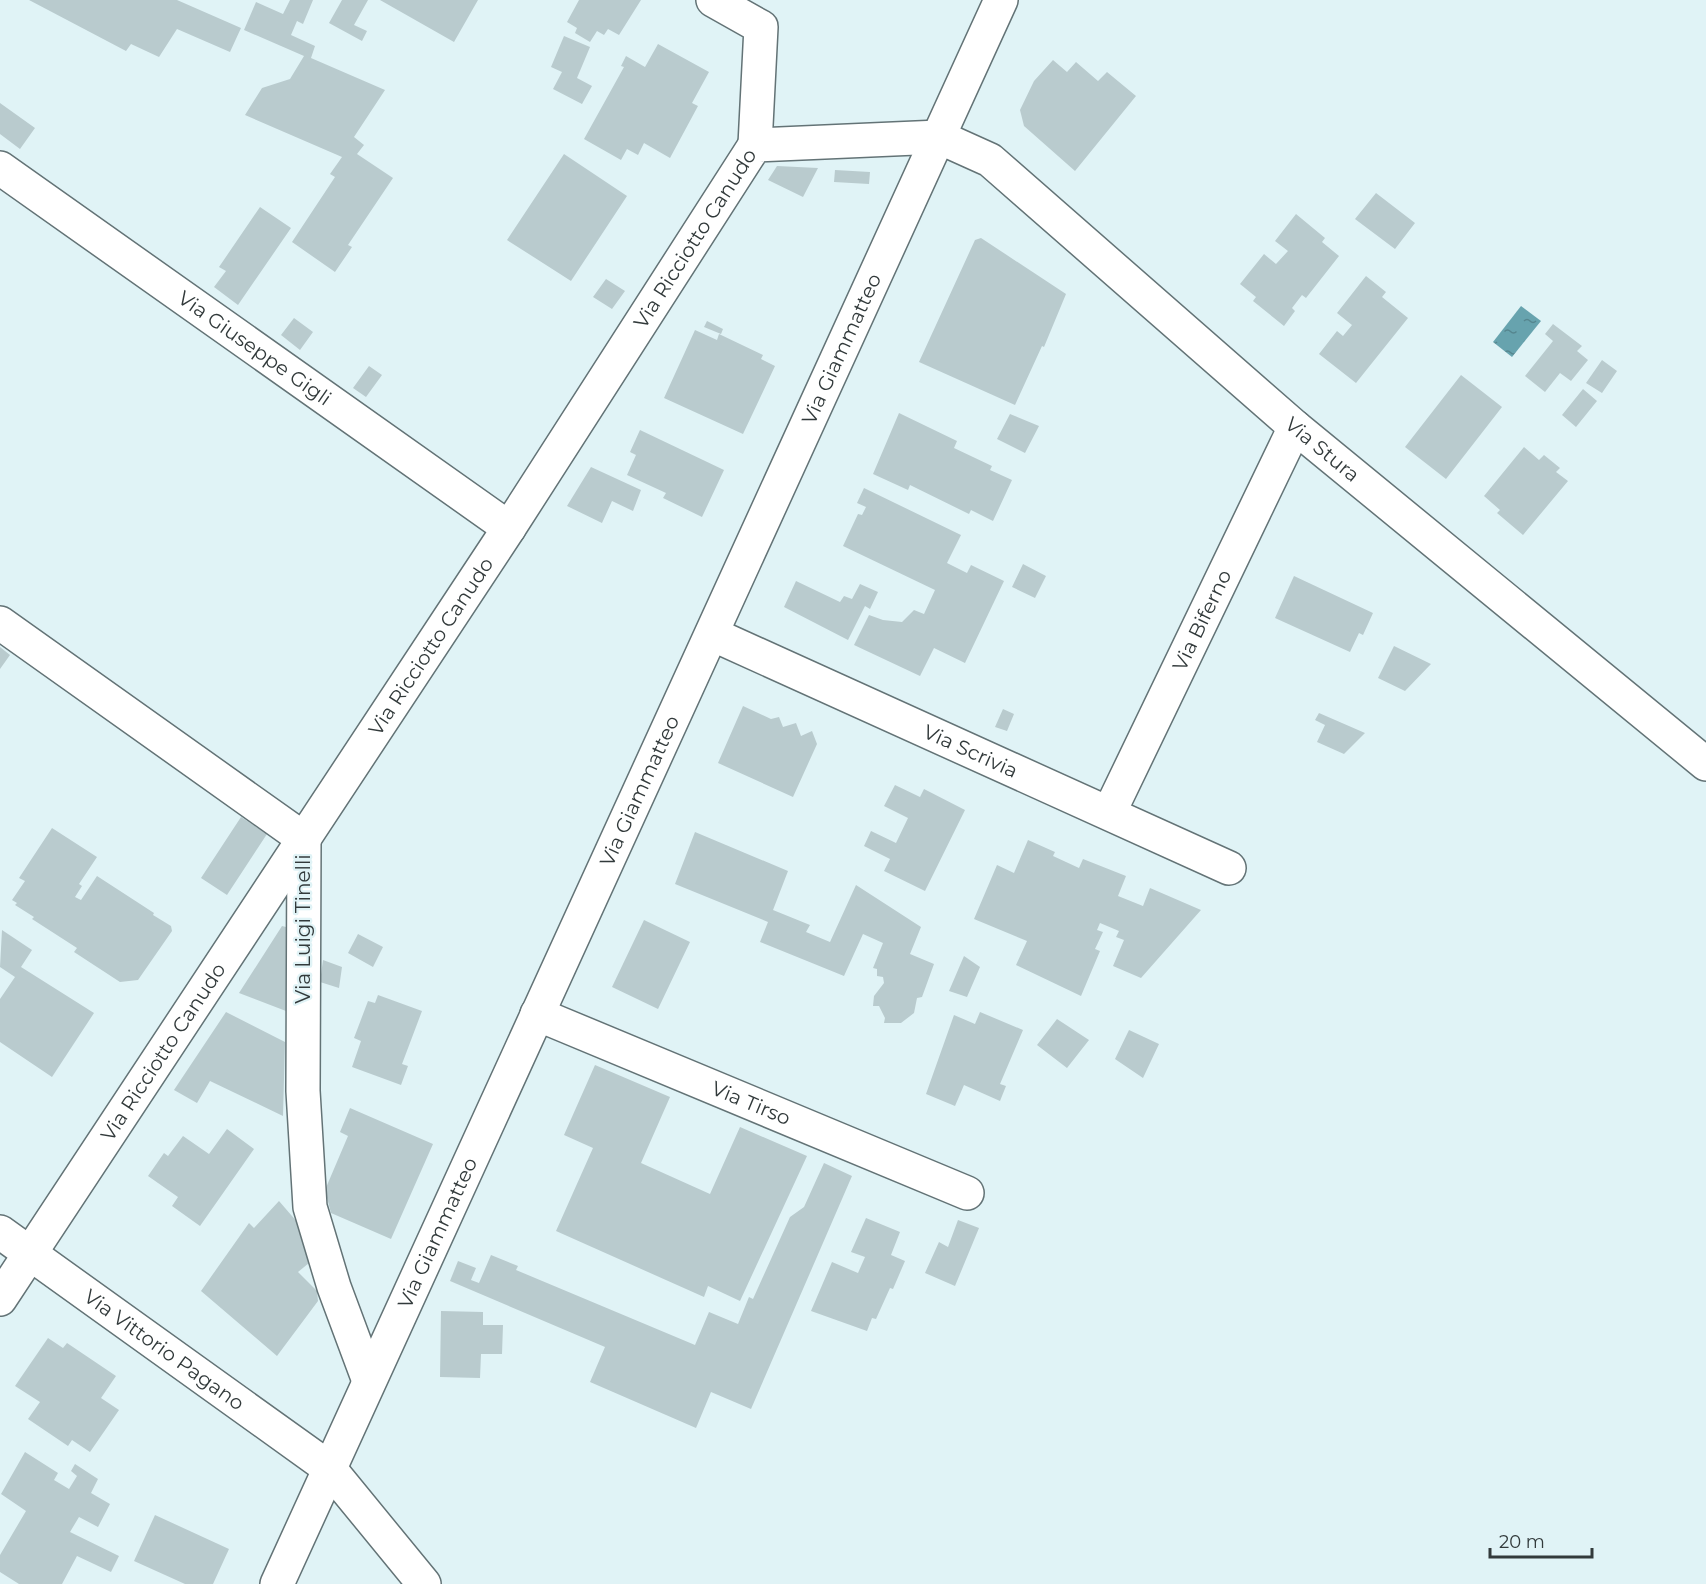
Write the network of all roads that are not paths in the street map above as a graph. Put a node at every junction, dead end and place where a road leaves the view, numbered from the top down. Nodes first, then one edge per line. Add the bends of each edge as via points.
1 (713, 0) edge
2 (1001, 0) edge
3 (939, 136) junction
4 (754, 144) junction
5 (0, 168) edge
6 (1295, 427) junction
7 (509, 528) junction
8 (0, 622) edge
9 (711, 634) junction
10 (1706, 764) edge
11 (1109, 813) junction
12 (303, 839) junction
13 (1229, 868) dead end
14 (537, 1014) junction
15 (967, 1193) dead end
16 (0, 1232) edge
17 (30, 1253) junction
18 (0, 1299) edge
19 (369, 1381) junction
20 (329, 1468) junction
21 (277, 1584) edge
22 (424, 1584) edge

1 - 4 street via 761,27
2 - 3 street, Via Giammatteo
3 - 4 street, Via Ricciotto Canudo
3 - 6 street, Via Stura via 990,160
3 - 9 street, Via Giammatteo
4 - 7 street, Via Ricciotto Canudo
5 - 7 street, Via Giuseppe Gigli
6 - 10 street, Via Stura
6 - 11 street, Via Biferno
7 - 12 street, Via Ricciotto Canudo
8 - 12 street, Via Luigi Tinelli
9 - 11 street, Via Scrivia
9 - 14 street, Via Giammatteo
11 - 13 street, Via Scrivia
12 - 17 street, Via Ricciotto Canudo
12 - 19 street, Via Luigi Tinelli via 303,1091 310,1207
14 - 15 street, Via Tirso
14 - 19 street, Via Giammatteo
16 - 17 street, Via Vittorio Pagano
17 - 18 street, Via Ricciotto Canudo
17 - 20 street, Via Vittorio Pagano
19 - 20 street, Via Giammatteo
20 - 21 street, Via Giammatteo
20 - 22 street, Via Vittorio Pagano

